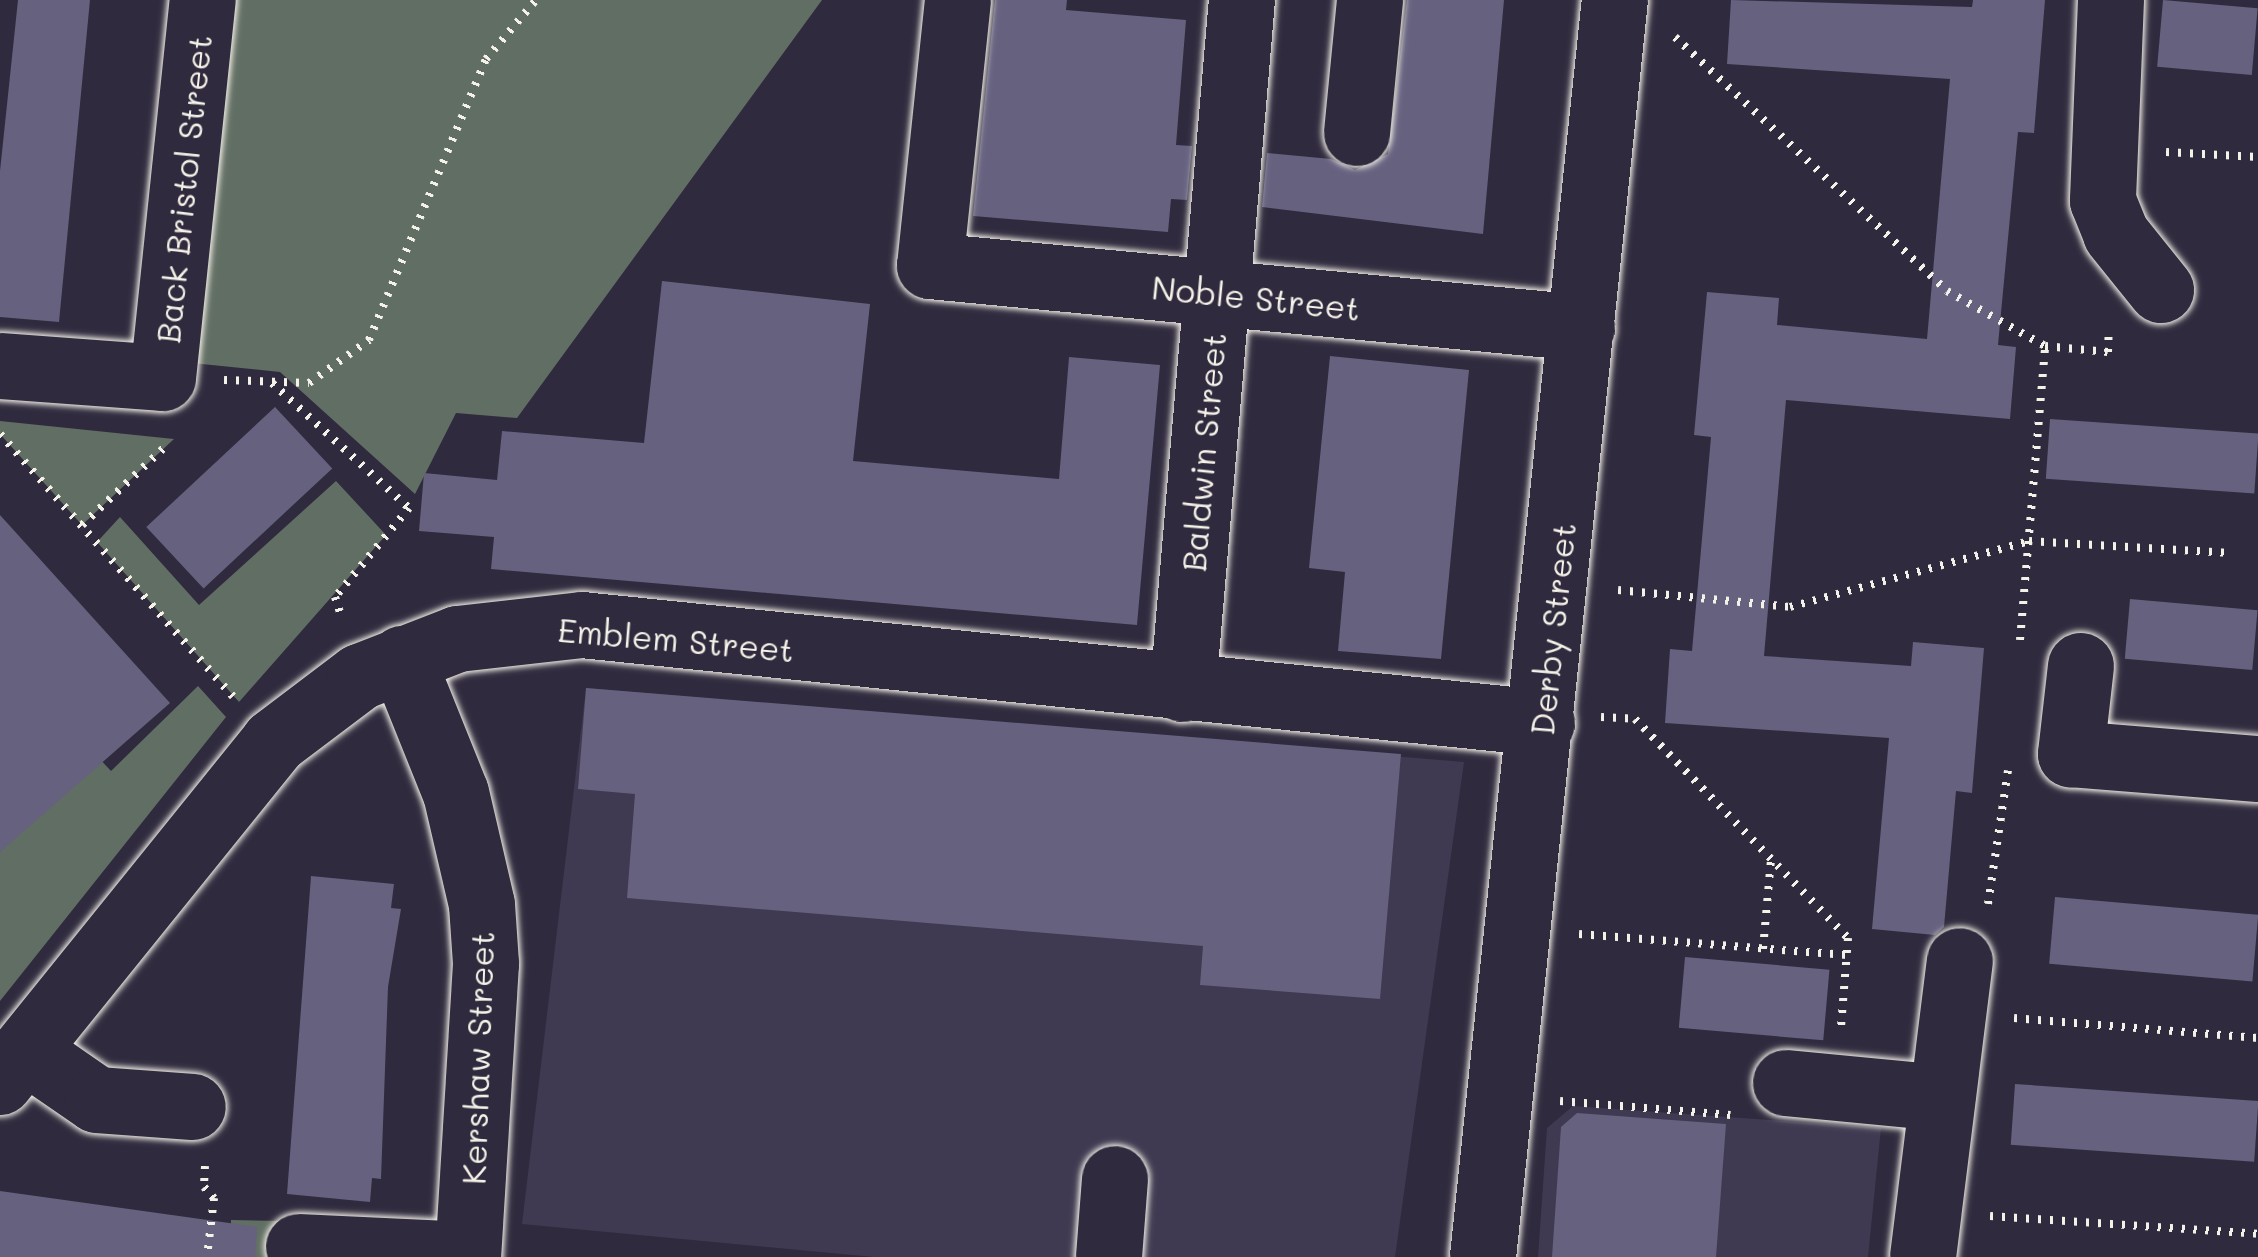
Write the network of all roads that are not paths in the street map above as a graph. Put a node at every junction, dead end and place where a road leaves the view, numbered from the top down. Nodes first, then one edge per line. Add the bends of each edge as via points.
1 (203, 0) edge
2 (958, 0) edge
3 (1242, 0) edge
4 (1370, 0) edge
5 (1615, 0) edge
6 (2111, 0) edge
7 (1358, 133) dead end
8 (2161, 290) dead end
9 (1217, 293) junction
10 (1582, 328) junction
11 (0, 366) edge
12 (2050, 661) road end
13 (381, 668) junction
14 (1183, 689) junction
15 (1542, 718) junction
16 (2258, 770) edge
17 (1956, 987) road end
18 (13, 1066) edge
19 (1811, 1085) road end
20 (1942, 1098) junction
21 (193, 1107) road end
22 (1115, 1179) dead end
23 (1925, 1235) edge
24 (299, 1247) dead end
25 (468, 1256) edge
26 (1109, 1257) edge
27 (1483, 1257) edge

1 - 11 street, Back Bristol Street via 186,404
2 - 9 street, Noble Street via 930,266
3 - 9 street, Baldwin Street
4 - 7 street
5 - 10 street, Derby Street
6 - 8 street via 2103,201 2116,234
9 - 10 street, Noble Street
9 - 14 street, Baldwin Street
10 - 15 street, Derby Street
12 - 16 street via 2071,754
13 - 14 street, Emblem Street via 458,639 582,625
13 - 18 street, Emblem Street via 274,742
13 - 25 street, Kershaw Street via 456,793 482,905 486,964
14 - 15 street, Emblem Street
15 - 27 street, Derby Street
17 - 20 street
18 - 21 street via 98,1100
19 - 20 street
20 - 23 street
22 - 26 street
24 - 25 street, Kershaw Street

